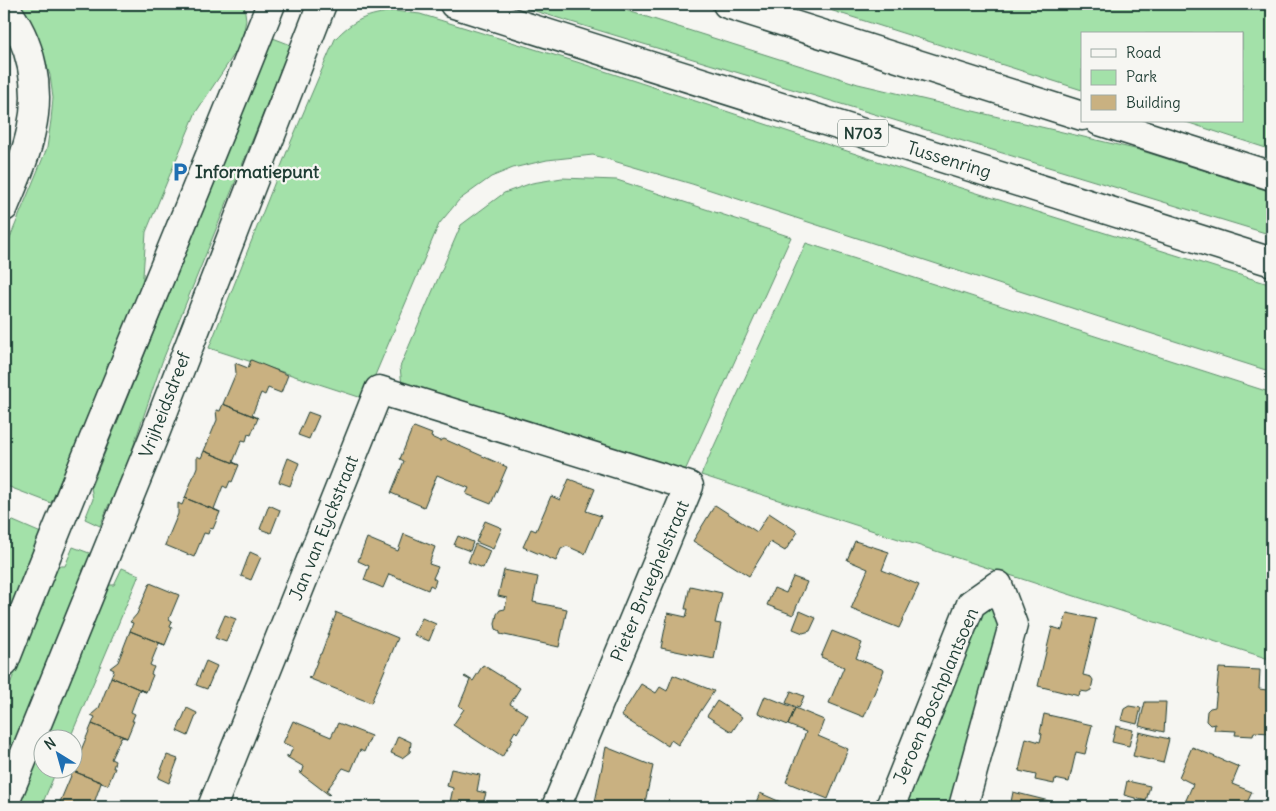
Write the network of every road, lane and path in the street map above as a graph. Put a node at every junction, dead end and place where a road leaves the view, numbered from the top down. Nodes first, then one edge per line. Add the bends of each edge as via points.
1 (270, 4) edge
2 (322, 4) edge
3 (454, 4) edge
4 (727, 4) edge
5 (4, 7) edge
6 (1081, 116) edge
7 (1101, 122) edge
8 (1272, 176) edge
9 (4, 207) edge
10 (1272, 262) edge
11 (525, 435) joint
12 (4, 663) edge
13 (4, 804) edge
14 (212, 807) edge
15 (556, 807) edge
16 (890, 807) edge
17 (963, 807) edge

1 - 12 main road
2 - 13 main road, Vrijheidsdreef via 156,430
3 - 10 main road, Tussenring / N703
4 - 6 main road
5 - 9 main road via 27,49 34,92 29,141
7 - 8 main road
11 - 14 main road, Jan van Eyckstraat via 379,390
11 - 15 main road, Pieter Brueghelstraat via 689,486
16 - 17 main road, Jeroen Boschplantsoen via 971,604 998,585 1013,625

